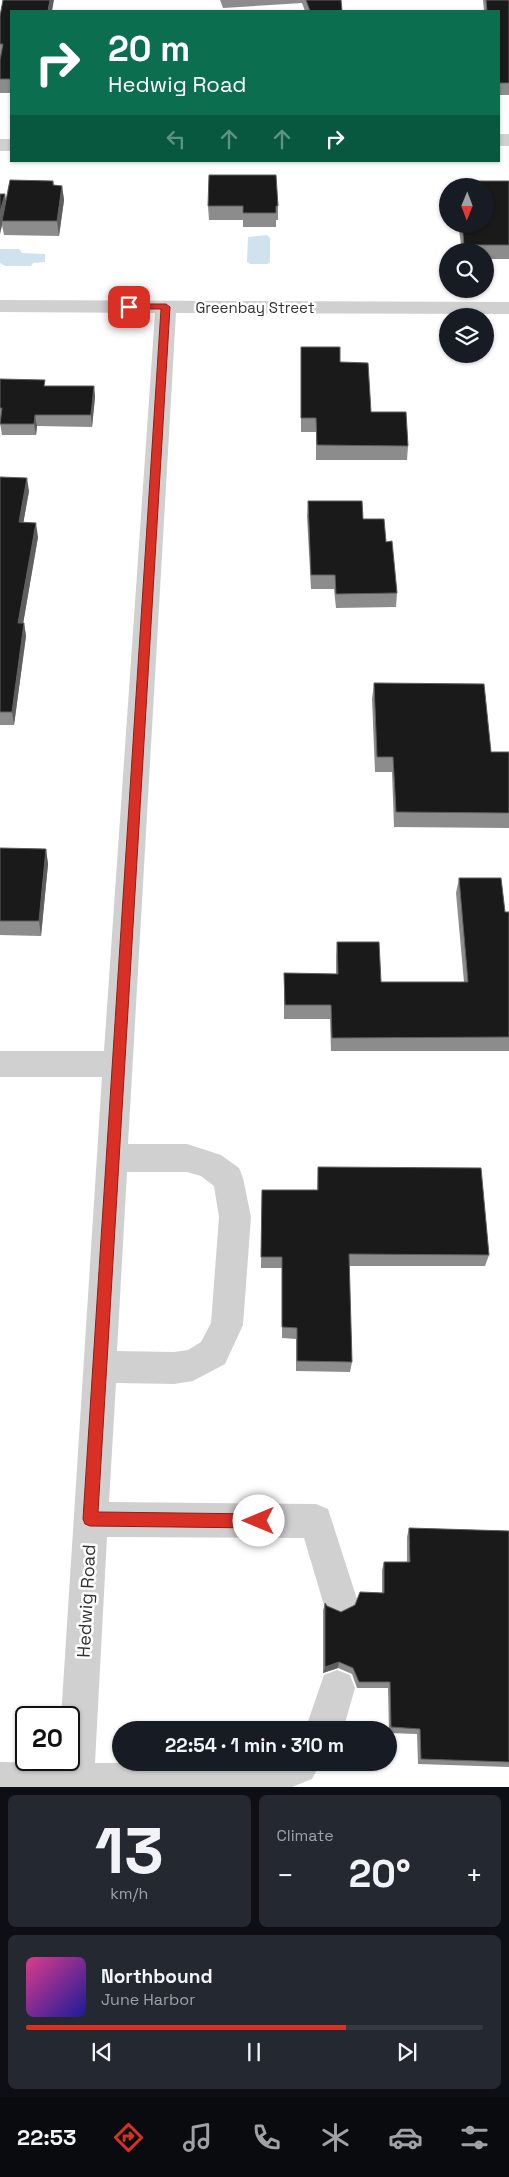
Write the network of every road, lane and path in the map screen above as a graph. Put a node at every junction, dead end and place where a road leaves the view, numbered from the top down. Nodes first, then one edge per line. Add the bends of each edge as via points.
1 (0, 306) edge
2 (166, 307) junction
3 (509, 308) edge
4 (0, 1064) edge
5 (118, 1064) junction
6 (112, 1158) junction
7 (100, 1367) junction
8 (90, 1519) junction
9 (339, 1599) dead end
10 (338, 1688) dead end
11 (327, 1721) edge
12 (281, 1771) edge
13 (0, 1781) edge
14 (75, 1785) edge

1 - 2 street, Greenbay Street
2 - 3 street, Greenbay Street
2 - 5 street, Hedwig Road
4 - 5 street
5 - 6 street, Hedwig Road
6 - 7 street, Hedwig Road
6 - 7 street via 186,1158 210,1165 228,1178 235,1217 227,1326 213,1353 193,1365 174,1368
7 - 8 street, Hedwig Road
8 - 9 street via 316,1521
8 - 14 street, Hedwig Road
10 - 11 street
12 - 14 street via 260,1777
13 - 14 street

